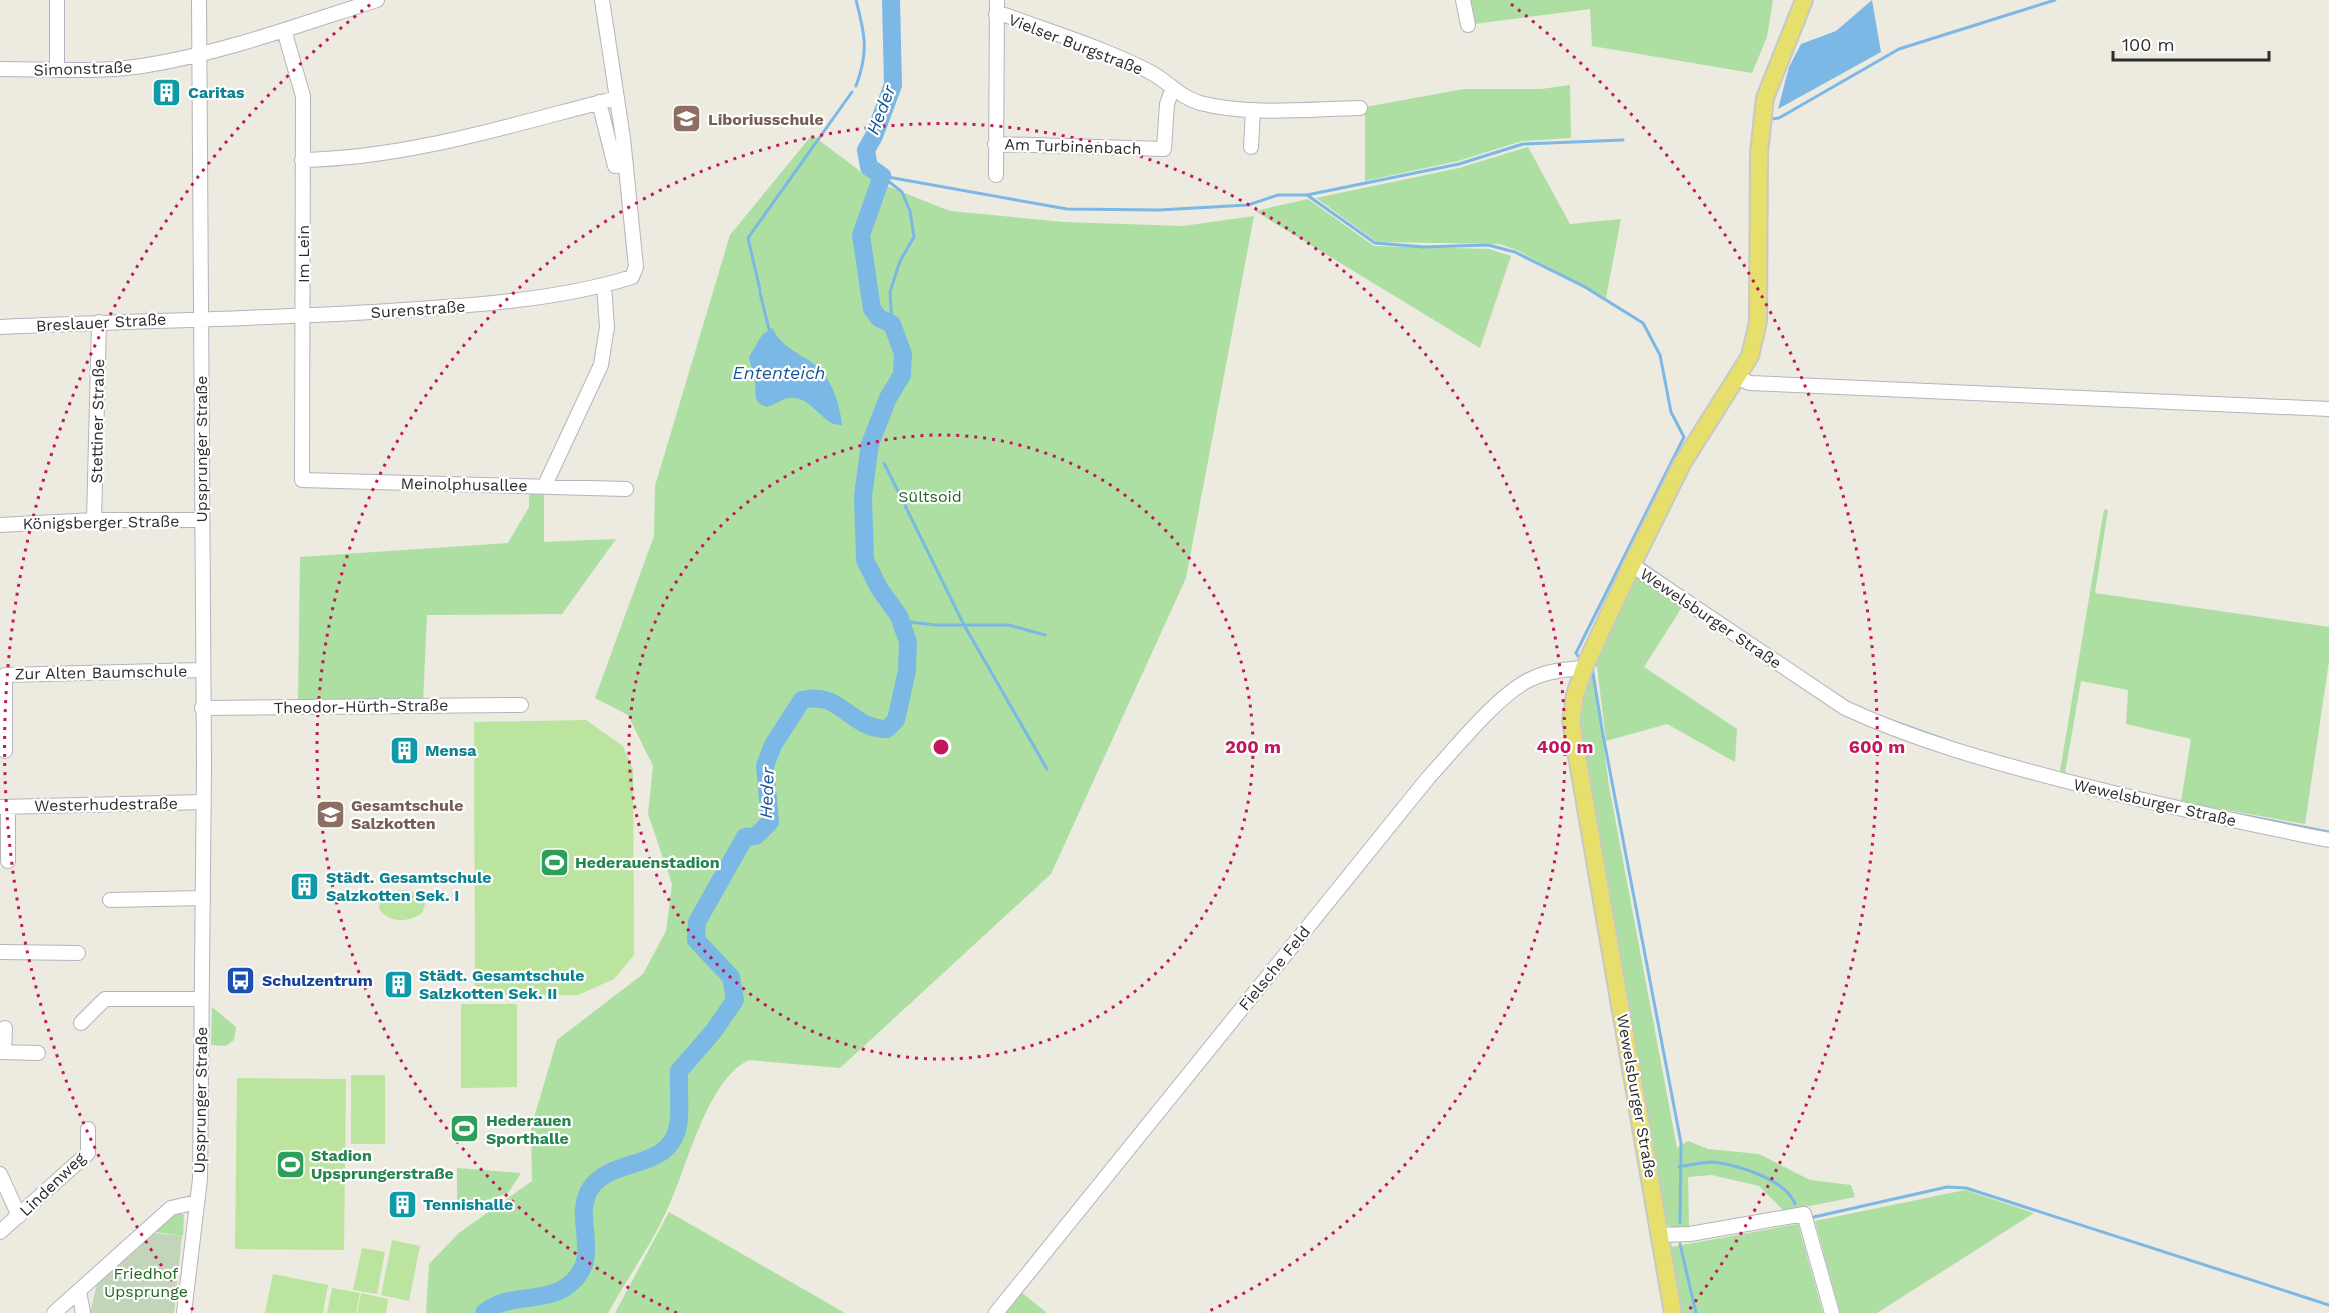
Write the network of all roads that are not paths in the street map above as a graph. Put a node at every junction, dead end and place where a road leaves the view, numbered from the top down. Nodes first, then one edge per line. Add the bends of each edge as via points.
1 (57, 0) edge
2 (199, 0) edge
3 (377, 0) edge
4 (602, 0) edge
5 (998, 0) edge
6 (1463, 0) edge
7 (1804, 0) edge
8 (996, 15) junction
9 (1468, 25) dead end
10 (284, 30) junction
11 (201, 54) junction
12 (0, 69) edge
13 (57, 70) junction
14 (1172, 90) junction
15 (616, 98) junction
16 (599, 102) junction
17 (1360, 108) dead end
18 (1254, 110) junction
19 (995, 144) junction
20 (1251, 147) dead end
21 (302, 160) junction
22 (626, 164) junction
23 (996, 174) dead end
24 (604, 285) junction
25 (304, 317) junction
26 (202, 318) junction
27 (99, 322) junction
28 (0, 327) edge
29 (1738, 378) junction
30 (2329, 410) edge
31 (302, 480) joint
32 (545, 485) junction
33 (626, 489) dead end
34 (94, 520) junction
35 (201, 520) junction
36 (0, 525) edge
37 (1632, 565) junction
38 (1584, 668) junction
39 (201, 670) junction
40 (521, 705) dead end
41 (201, 708) junction
42 (5, 751) dead end
43 (204, 802) junction
44 (4, 807) edge
45 (2329, 840) edge
46 (8, 861) dead end
47 (203, 898) junction
48 (110, 900) dead end
49 (0, 952) edge
50 (78, 953) dead end
51 (201, 999) junction
52 (81, 1023) dead end
53 (5, 1028) dead end
54 (2, 1052) edge
55 (38, 1053) dead end
56 (88, 1129) dead end
57 (0, 1174) edge
58 (196, 1202) junction
59 (19, 1216) junction
60 (0, 1232) edge
61 (1661, 1235) junction
62 (79, 1291) junction
63 (54, 1313) edge
64 (84, 1313) edge
65 (184, 1313) edge
66 (996, 1313) edge
67 (1674, 1313) edge
68 (1832, 1313) edge

1 - 13 street
2 - 11 street, Upsprunger Straße
3 - 10 street, Simonstraße
4 - 15 street
5 - 8 street
6 - 9 street
7 - 29 main road, Wewelsburger Straße via 1765,98 1759,153 1758,322 1750,356
8 - 14 street, Vielser Burgstraße via 1005,15 1123,60 1152,73
8 - 19 street
10 - 11 street, Simonstraße
10 - 21 street, Im Lein via 303,96
11 - 13 street, Simonstraße via 117,69
11 - 26 street, Upsprunger Straße
12 - 13 street, Simonstraße
14 - 18 street, Vielser Burgstraße via 1199,103
14 - 19 street, Am Turbinenbach via 1167,104 1164,149
15 - 16 street
15 - 22 street
16 - 21 street via 418,147 344,159
16 - 22 street via 615,166
17 - 18 street, Vielser Burgstraße
18 - 20 street
19 - 23 street
21 - 25 street, Im Lein
22 - 24 street, Surenstraße via 636,267 632,277
24 - 25 street, Surenstraße via 462,306
24 - 32 street via 606,327 601,364
25 - 26 street, Surenstraße
25 - 31 street, Im Lein
26 - 27 street, Breslauer Straße
26 - 35 street, Upsprunger Straße
27 - 28 street, Breslauer Straße
27 - 34 street, Stettiner Straße
29 - 30 street via 1750,383
29 - 37 main road, Wewelsburger Straße via 1682,464
31 - 32 street, Meinolphusallee
32 - 33 street, Meinolphusallee
34 - 35 street, Königsberger Straße
34 - 36 street, Königsberger Straße
35 - 39 street, Upsprunger Straße
37 - 38 main road, Wewelsburger Straße
37 - 45 street, Wewelsburger Straße via 1845,708 1869,719 1990,761 2175,809
38 - 61 main road, Wewelsburger Straße via 1571,721
38 - 66 street, Fielsche Feld via 1547,672 1528,680 1503,699 1428,778
39 - 41 street, Upsprunger Straße
39 - 42 street, Zur Alten Baumschule via 5,675
40 - 41 street, Theodor-Hürth-Straße
41 - 43 street, Upsprunger Straße
43 - 44 street, Westerhudestraße
43 - 47 street, Upsprunger Straße
44 - 46 street, Westerhudestraße
47 - 48 street
47 - 51 street, Upsprunger Straße
49 - 50 street
51 - 52 street via 105,999
51 - 58 street, Upsprunger Straße via 200,1179
53 - 54 street
54 - 55 street
56 - 59 street, Lindenweg via 88,1153
57 - 59 street
58 - 62 street via 171,1208
58 - 65 street, Upsprunger Straße
59 - 60 street, Lindenweg
61 - 67 main road, Wewelsburger Straße
61 - 68 street via 1690,1234 1804,1214
62 - 63 street
62 - 64 street

